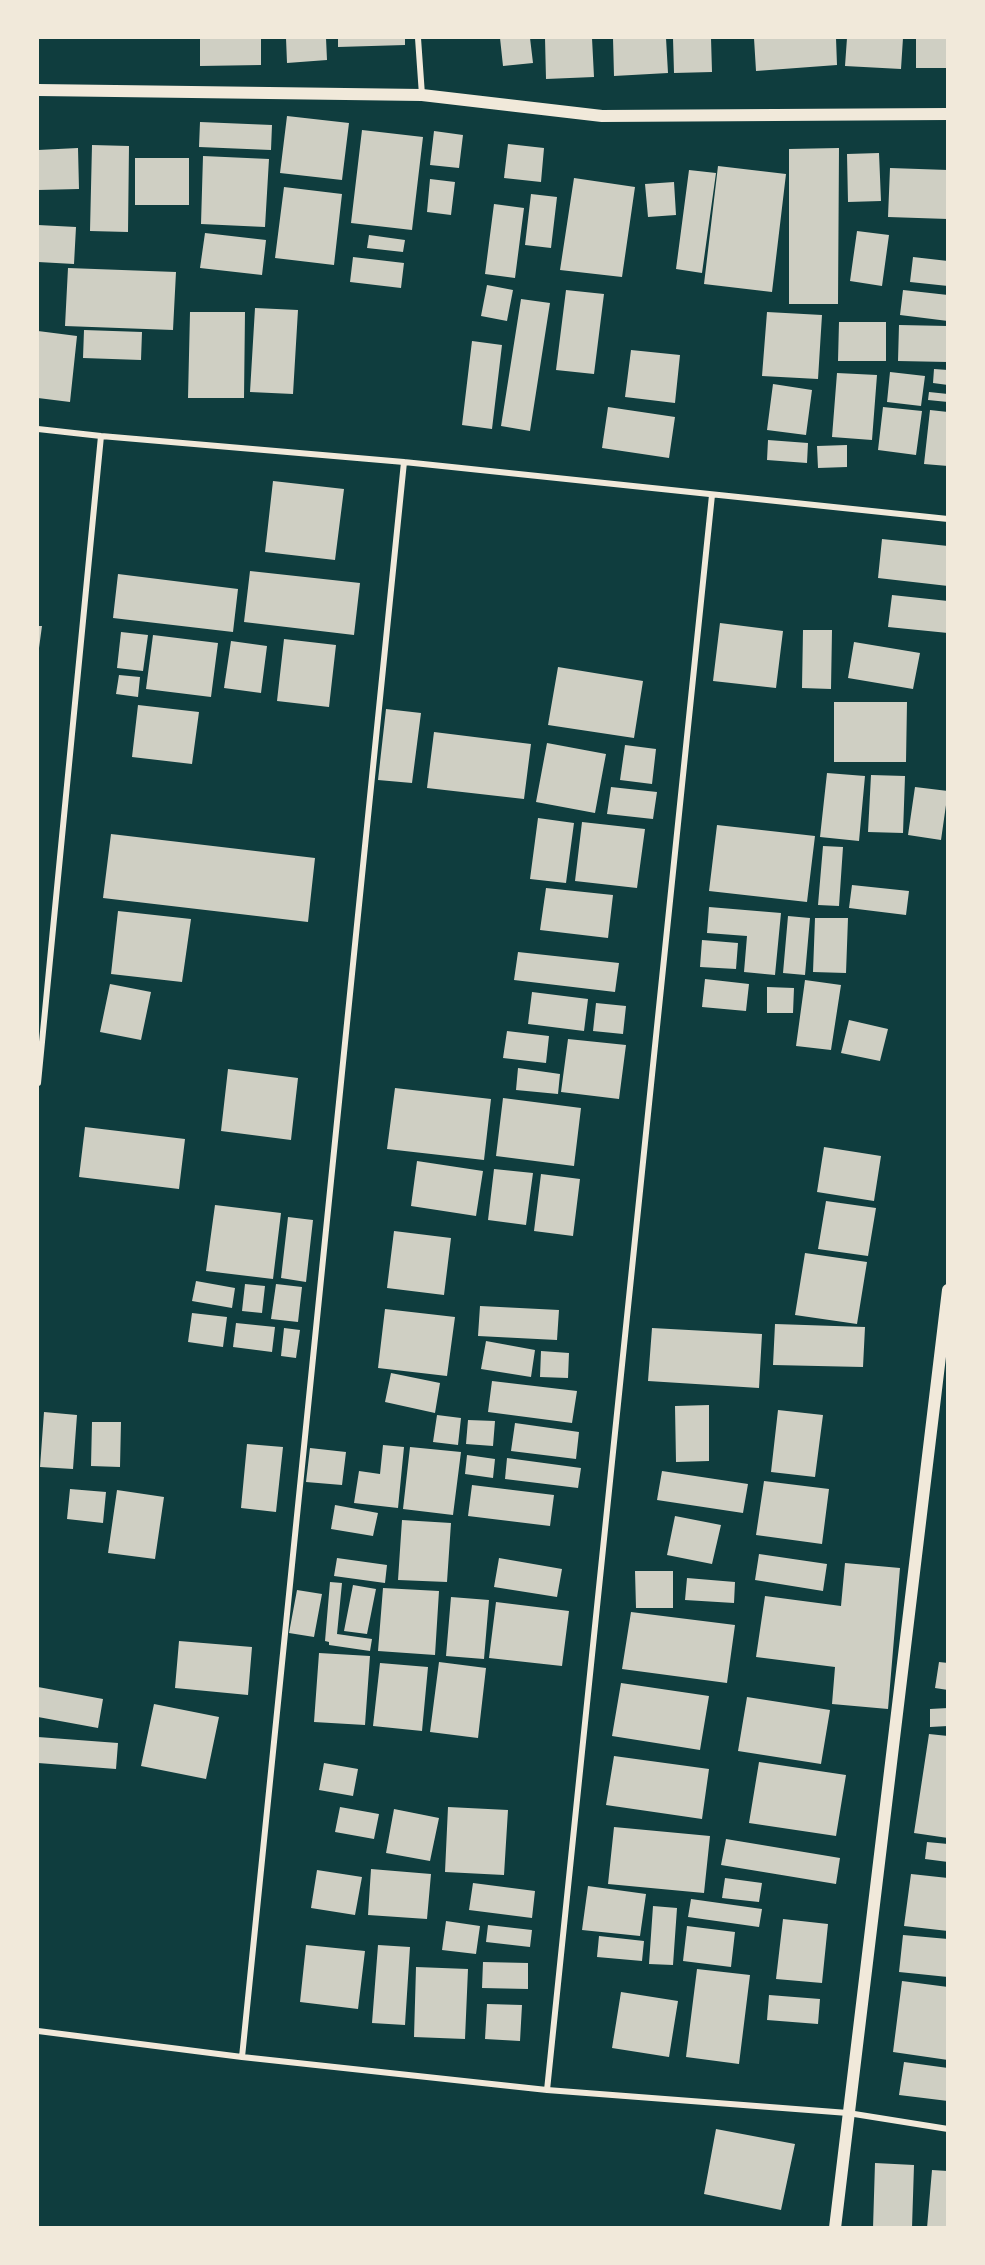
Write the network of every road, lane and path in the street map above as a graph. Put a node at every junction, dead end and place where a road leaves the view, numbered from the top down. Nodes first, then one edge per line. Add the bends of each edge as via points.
1 (418, 38) edge
2 (38, 90) edge
3 (422, 95) junction
4 (948, 114) edge
5 (38, 429) edge
6 (101, 436) junction
7 (404, 462) junction
8 (712, 495) junction
9 (948, 519) edge
10 (38, 1083) edge
11 (948, 1290) edge
12 (38, 2031) edge
13 (242, 2057) junction
14 (547, 2090) junction
15 (848, 2113) junction
16 (948, 2129) edge
17 (835, 2228) edge

1 - 3 street
2 - 3 main road
3 - 4 main road via 602,116
5 - 6 street
6 - 7 street
6 - 10 street
7 - 8 street
7 - 13 street
8 - 9 street
8 - 14 street
11 - 15 main road
12 - 13 street
13 - 14 street
14 - 15 street
15 - 16 street
15 - 17 main road

